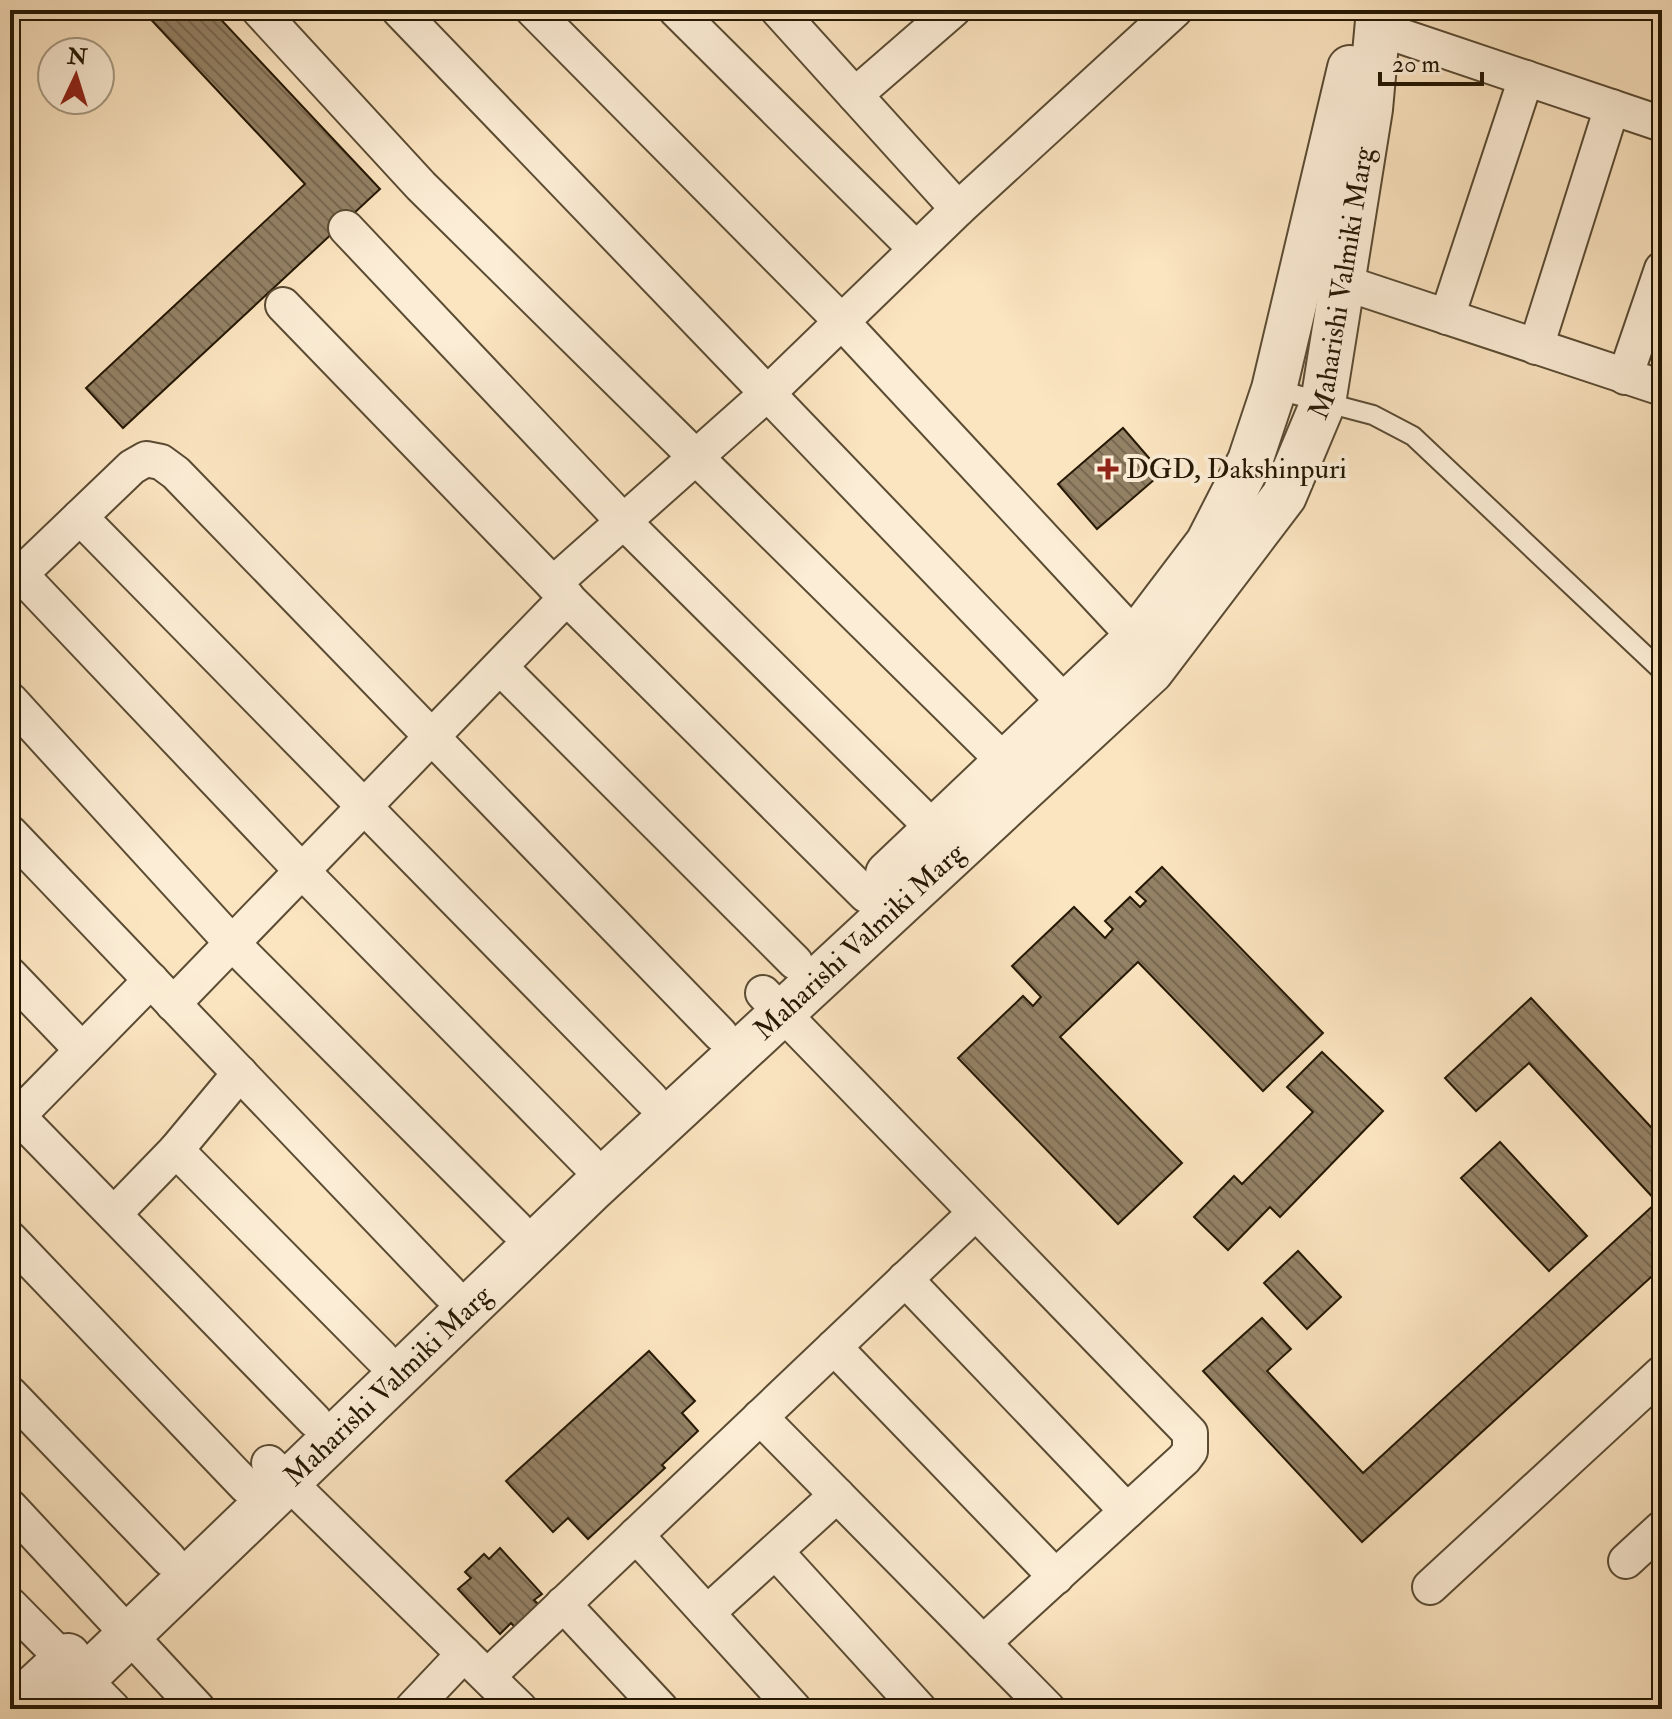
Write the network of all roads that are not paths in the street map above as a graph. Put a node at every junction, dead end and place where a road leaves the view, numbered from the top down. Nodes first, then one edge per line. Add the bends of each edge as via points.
1 (259, 10) edge
2 (399, 10) edge
3 (533, 10) edge
4 (676, 10) edge
5 (778, 10) edge
6 (953, 10) edge
7 (1175, 10) edge
8 (1371, 16) edge
9 (1526, 78) junction
10 (855, 95) junction
11 (1612, 107) junction
12 (1662, 124) edge
13 (958, 209) junction
14 (346, 228) dead end
15 (916, 249) junction
16 (1662, 269) edge
17 (1342, 282) junction
18 (283, 305) dead end
19 (1447, 317) junction
20 (841, 321) junction
21 (1536, 347) junction
22 (1625, 377) junction
23 (1662, 388) edge
24 (1274, 389) junction
25 (769, 392) junction
26 (1323, 403) junction
27 (694, 458) junction
28 (80, 517) junction
29 (623, 521) junction
30 (15, 579) edge
31 (560, 591) junction
32 (1136, 638) junction
33 (500, 667) junction
34 (1662, 671) edge
35 (10, 700) edge
36 (1066, 704) junction
37 (431, 737) junction
38 (1005, 762) junction
39 (364, 807) junction
40 (934, 829) junction
41 (10, 833) edge
42 (302, 871) junction
43 (866, 895) junction
44 (232, 943) junction
45 (795, 962) junction
46 (10, 975) edge
47 (162, 992) junction
48 (773, 1003) junction
49 (720, 1034) junction
50 (82, 1050) junction
51 (240, 1073) junction
52 (651, 1099) junction
53 (13, 1116) edge
54 (176, 1150) junction
55 (587, 1161) junction
56 (114, 1214) junction
57 (974, 1214) junction
58 (516, 1228) junction
59 (10, 1239) edge
60 (905, 1279) junction
61 (449, 1292) junction
62 (834, 1347) junction
63 (381, 1357) junction
64 (1662, 1373) edge
65 (10, 1394) edge
66 (760, 1417) junction
67 (314, 1420) junction
68 (268, 1477) junction
69 (837, 1495) junction
70 (10, 1507) edge
71 (1127, 1511) junction
72 (1662, 1528) edge
73 (636, 1535) junction
74 (776, 1552) junction
75 (169, 1559) junction
76 (1626, 1561) dead end
77 (1056, 1577) junction
78 (1430, 1587) dead end
79 (563, 1604) junction
80 (10, 1605) edge
81 (707, 1613) junction
82 (120, 1623) junction
83 (983, 1643) junction
84 (476, 1664) junction
85 (87, 1682) edge
86 (11, 1709) edge
87 (52, 1709) edge
88 (198, 1709) edge
89 (412, 1709) edge
90 (520, 1709) edge
91 (661, 1709) edge
92 (794, 1709) edge
93 (919, 1709) edge
94 (1048, 1709) edge

1 - 27 street via 421,186
2 - 25 street
3 - 20 street
4 - 15 street
5 - 10 street
6 - 10 street
7 - 13 street
8 - 9 street
8 - 17 street, Maharishi Valmiki Marg via 1370,109
8 - 24 street, Maharishi Valmiki Marg via 1358,35
9 - 11 street
9 - 19 street
10 - 13 street
11 - 12 street
11 - 21 street
13 - 15 street
14 - 29 street
15 - 20 street
16 - 22 street
17 - 19 street
17 - 26 street, Maharishi Valmiki Marg
18 - 31 street
19 - 21 street
20 - 25 street
20 - 32 street
21 - 22 street
22 - 23 street
24 - 26 lane
24 - 32 street, Maharishi Valmiki Marg via 1250,461 1208,543
25 - 27 street
25 - 36 street
26 - 34 lane via 1373,415 1413,436
26 - 48 street, Maharishi Valmiki Marg via 1284,496 1151,671
27 - 29 street
27 - 38 street
28 - 30 street
28 - 37 street via 132,467 146,459 161,462
28 - 39 street
29 - 31 street
29 - 40 street
30 - 42 street
31 - 33 street
31 - 43 street
32 - 36 street, Maharishi Valmiki Marg
33 - 37 street
33 - 45 street
35 - 44 street
36 - 38 street, Maharishi Valmiki Marg
37 - 39 street
37 - 49 street
38 - 40 street, Maharishi Valmiki Marg
39 - 42 street
39 - 52 street
40 - 43 street, Maharishi Valmiki Marg
41 - 47 street
42 - 44 street
42 - 55 street
43 - 45 street, Maharishi Valmiki Marg
44 - 47 street
44 - 58 street
45 - 48 street, Maharishi Valmiki Marg
46 - 50 street
47 - 50 street
47 - 51 street
48 - 49 street, Maharishi Valmiki Marg
48 - 57 street
48 - 68 street, Maharishi Valmiki Marg via 592,1189
49 - 52 street, Maharishi Valmiki Marg
50 - 53 street
51 - 54 street
51 - 61 street
52 - 55 street, Maharishi Valmiki Marg
53 - 56 street
54 - 56 street
54 - 63 street
55 - 58 street, Maharishi Valmiki Marg
56 - 67 street
57 - 60 street
57 - 71 street via 1190,1433 1190,1451 1184,1459
58 - 61 street, Maharishi Valmiki Marg
59 - 68 street
60 - 62 street
60 - 71 street
61 - 63 street, Maharishi Valmiki Marg
62 - 66 street
62 - 77 street
63 - 67 street, Maharishi Valmiki Marg
64 - 78 street
65 - 75 street
66 - 69 street
66 - 73 street
67 - 68 street, Maharishi Valmiki Marg
68 - 75 street, Maharishi Valmiki Marg
68 - 82 street, Maharishi Valmiki Marg
68 - 84 street
69 - 74 street
69 - 83 street
70 - 82 street
71 - 77 street
72 - 76 street
73 - 79 street
73 - 81 street
74 - 81 street
74 - 93 street
75 - 82 street, Maharishi Valmiki Marg
77 - 83 street
79 - 84 street
79 - 91 street
80 - 85 street
81 - 92 street
82 - 85 street, Maharishi Valmiki Marg
82 - 88 street
83 - 94 street
84 - 89 street
84 - 90 street
85 - 86 street, Maharishi Valmiki Marg
85 - 87 street, Maharishi Valmiki Marg

